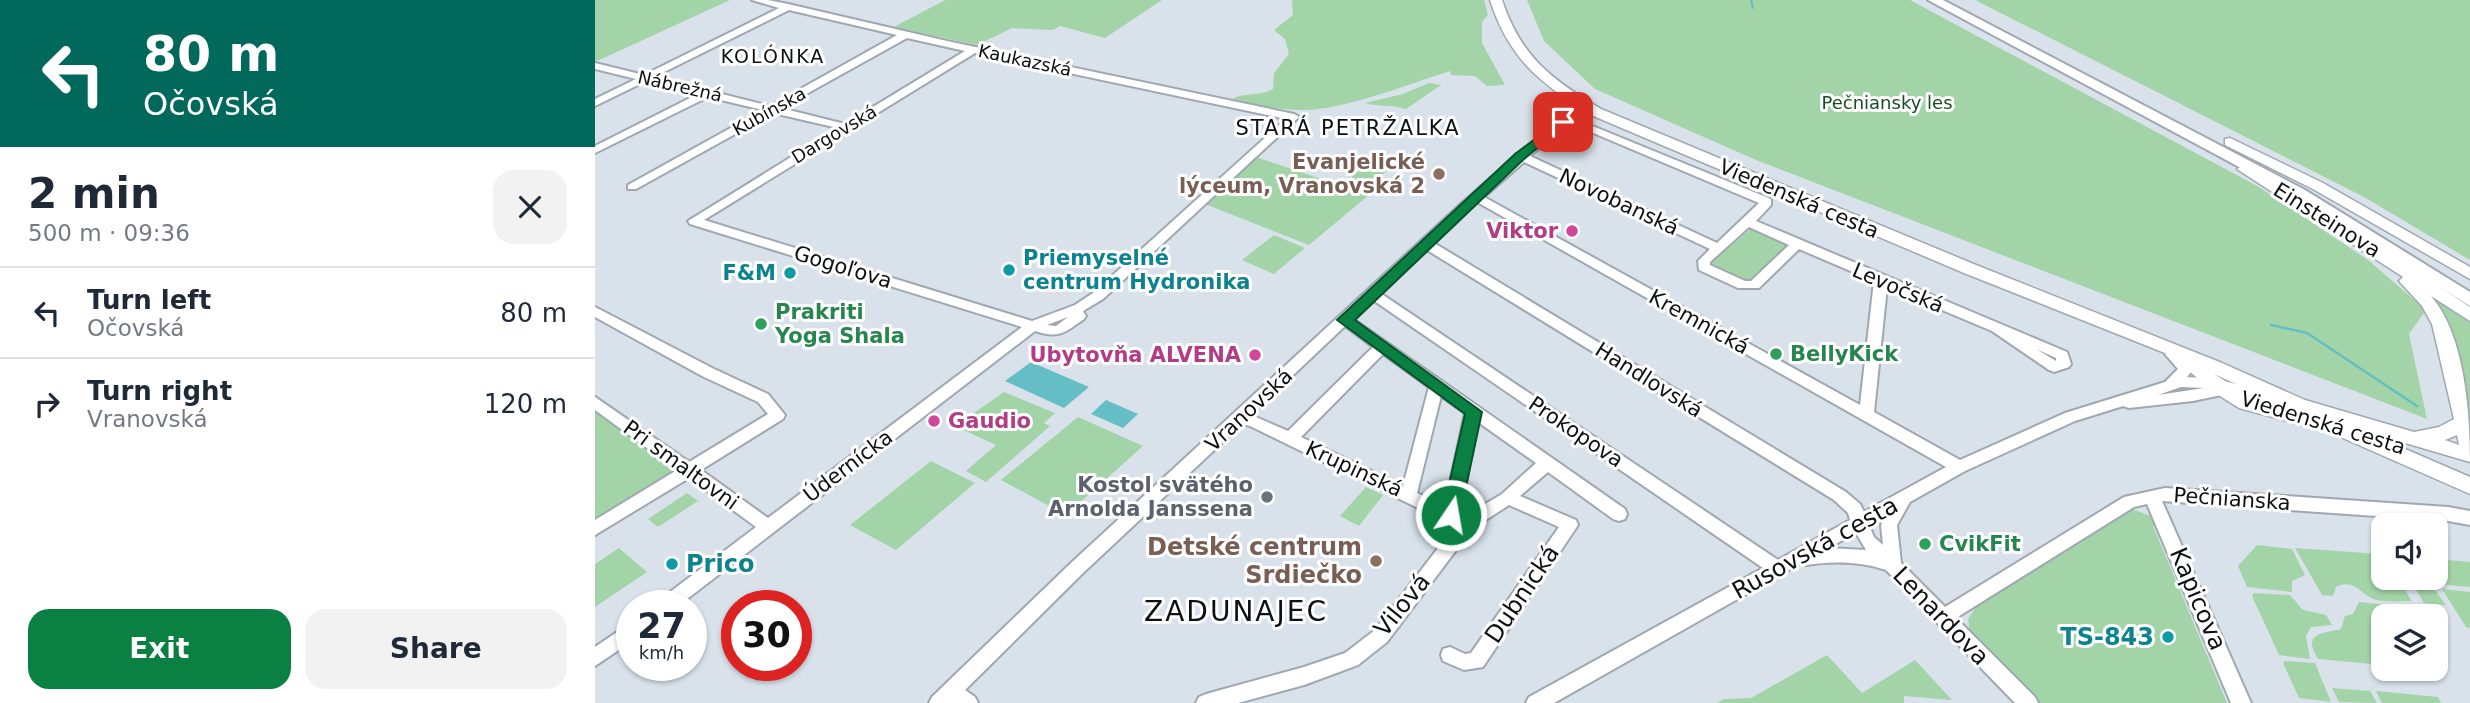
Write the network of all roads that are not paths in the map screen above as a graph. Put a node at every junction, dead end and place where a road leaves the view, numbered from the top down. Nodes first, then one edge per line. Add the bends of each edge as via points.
1 (756, 0) edge
2 (1496, 0) edge
3 (1934, 0) edge
4 (1956, 0) edge
5 (788, 7) junction
6 (905, 35) junction
7 (975, 48) junction
8 (595, 66) edge
9 (647, 78) junction
10 (708, 93) junction
11 (595, 103) edge
12 (773, 108) junction
13 (845, 127) junction
14 (2181, 131) junction
15 (2230, 142) junction
16 (595, 150) edge
17 (1520, 156) junction
18 (632, 187) dead end
19 (1476, 197) junction
20 (694, 220) joint
21 (1748, 222) junction
22 (1797, 244) junction
23 (1428, 245) junction
24 (1717, 248) junction
25 (2386, 257) junction
26 (2470, 274) edge
27 (1881, 281) junction
28 (2470, 288) edge
29 (1374, 295) junction
30 (2470, 300) edge
31 (595, 312) edge
32 (2470, 316) edge
33 (1345, 320) junction
34 (1032, 326) junction
35 (1999, 331) dead end
36 (2148, 341) junction
37 (1383, 345) junction
38 (2172, 354) junction
39 (2192, 358) junction
40 (2171, 383) junction
41 (1437, 384) junction
42 (2223, 387) junction
43 (2193, 397) junction
44 (595, 402) edge
45 (2246, 403) junction
46 (2299, 405) junction
47 (2100, 407) junction
48 (1473, 412) junction
49 (1866, 415) junction
50 (1240, 418) junction
51 (2462, 423) junction
52 (2343, 430) junction
53 (2410, 438) junction
54 (1290, 439) junction
55 (2470, 449) edge
56 (2470, 455) edge
57 (1547, 463) junction
58 (1959, 467) junction
59 (2470, 467) edge
60 (689, 471) junction
61 (2470, 486) edge
62 (1409, 494) junction
63 (2153, 496) junction
64 (1906, 497) junction
65 (1508, 498) junction
66 (1619, 514) dead end
67 (2470, 518) edge
68 (1458, 519) junction
69 (1860, 525) junction
70 (768, 527) junction
71 (595, 528) edge
72 (1796, 559) junction
73 (1893, 566) junction
74 (1778, 569) junction
75 (685, 590) edge
76 (1943, 617) junction
77 (616, 642) edge
78 (1450, 655) dead end
79 (595, 658) edge
80 (945, 698) edge
81 (968, 703) edge
82 (1206, 703) edge
83 (1536, 703) edge
84 (2028, 703) edge
85 (2241, 703) edge

1 - 5 street, Kaukazská
2 - 36 main road, Viedenská cesta via 1506,32 1521,57 1550,83 1596,112
3 - 14 highway
4 - 15 highway
5 - 6 street, Kaukazská
5 - 9 street
6 - 7 street, Kaukazská
6 - 12 street, Kubínska
7 - 13 street, Dargovská
7 - 34 street, Kaukazská via 1294,117 1098,296 1075,309 1079,316 1059,330
8 - 9 street, Nábrežná
9 - 10 street, Nábrežná
9 - 11 street
10 - 12 street, Nábrežná
10 - 16 street
12 - 13 street, Nábrežná
12 - 18 street, Kubínska
13 - 20 street, Dargovská
14 - 25 main road, Einsteinova
14 - 30 highway via 2299,193
15 - 26 main road, Einsteinova via 2318,186
15 - 28 highway
17 - 19 street, Vranovská
17 - 21 street, Vranovská via 1563,122 1573,121 1766,202
17 - 24 street, Novobanská
19 - 23 street, Vranovská
19 - 49 street, Kremnická
20 - 34 street, Gogoľova
21 - 22 street, Levočská
21 - 24 street
22 - 24 street via 1754,285 1743,285 1705,267 1704,261
22 - 27 street, Levočská
23 - 29 street, Vranovská
23 - 69 street, Handlovská via 1840,496 1854,509
25 - 32 main road, Einsteinova
25 - 51 main road via 2437,315
27 - 35 street, Levočská
27 - 49 street
29 - 33 street, Vranovská
29 - 74 street, Prokopova
31 - 60 street via 763,398 778,415
33 - 37 street
33 - 50 street, Vranovská
34 - 70 street, Údernícka
36 - 38 main road, Viedenská cesta
36 - 39 main road, Viedenská cesta
37 - 41 street
37 - 54 street
38 - 40 street via 2186,370
38 - 42 main road, Viedenská cesta
39 - 42 street, Rusovská cesta via 2224,376
39 - 46 main road, Viedenská cesta
40 - 42 street, Rusovská cesta
40 - 47 street, Rusovská cesta
41 - 48 street
41 - 62 street
42 - 43 street, Rusovská cesta
42 - 45 main road, Viedenská cesta
42 - 46 street, Rusovská cesta
43 - 45 street, Rusovská cesta
43 - 47 street, Rusovská cesta
44 - 60 street, Pri smaltovni
45 - 52 main road, Viedenská cesta
46 - 53 main road, Viedenská cesta
47 - 58 street, Rusovská cesta
48 - 57 street
48 - 68 street
49 - 58 street, Kremnická
50 - 54 street, Krupinská
50 - 80 street, Vranovská
51 - 53 main road via 2443,434
51 - 55 main road
52 - 59 main road, Viedenská cesta
52 - 61 main road
53 - 56 main road, Viedenská cesta
54 - 62 street, Krupinská
57 - 65 street, Vilová
57 - 66 street
58 - 64 street, Rusovská cesta
60 - 70 street, Pri smaltovni
60 - 71 street
62 - 68 street, Krupinská
63 - 67 street, Pečnianska
63 - 76 street, Pečnianska via 2130,500
63 - 85 street, Kapicova
64 - 69 street, Rusovská cesta
64 - 73 street via 1889,525
65 - 68 street, Vilová
65 - 78 street, Dubnická via 1570,525 1476,661 1464,662
68 - 82 street, Vilová via 1381,636 1351,659
69 - 72 street, Rusovská cesta
69 - 73 street, Lenardova via 1868,541
70 - 75 street, Údernícka
72 - 73 street via 1844,554
72 - 74 street, Rusovská cesta
73 - 76 street, Lenardova
74 - 83 street, Rusovská cesta
76 - 84 street, Lenardova
77 - 79 street
80 - 81 street

